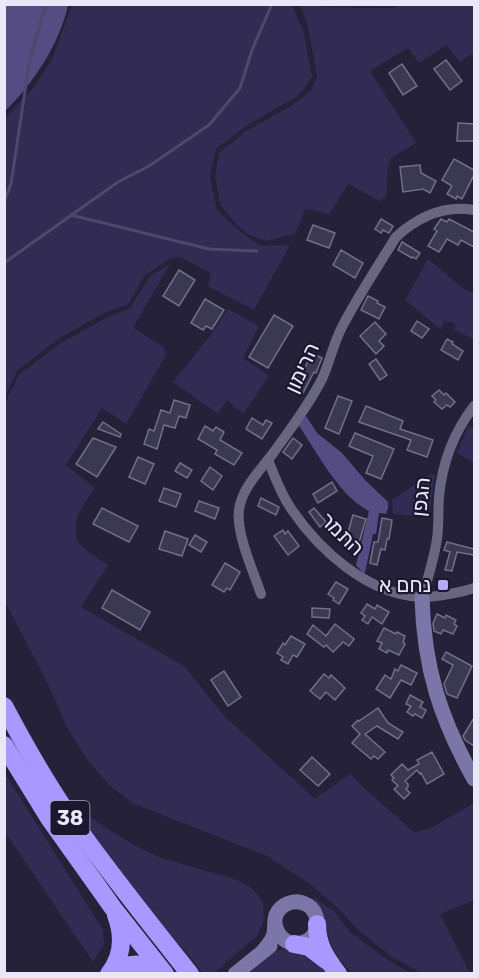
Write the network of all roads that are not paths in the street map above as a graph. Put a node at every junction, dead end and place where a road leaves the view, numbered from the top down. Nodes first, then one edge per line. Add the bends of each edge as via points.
1 (474, 210) edge
2 (474, 406) edge
3 (268, 460) junction
4 (474, 588) edge
5 (261, 594) dead end
6 (422, 598) junction
7 (4, 706) edge
8 (4, 745) edge
9 (474, 779) edge
10 (113, 908) junction
11 (275, 924) junction
12 (317, 924) junction
13 (292, 943) junction
14 (264, 950) junction
15 (335, 969) edge
16 (109, 974) edge
17 (165, 974) edge
18 (190, 974) edge
19 (235, 974) edge

1 - 3 street, הרימון via 451,209 425,216 396,237 342,327 316,391
2 - 6 street, הגפן via 446,460 437,538
3 - 5 street, הרימון via 246,489 239,510 243,540
3 - 6 street, התמר via 291,509 339,562 390,592
4 - 6 street, התמר
6 - 9 street via 426,654 440,708
7 - 18 highway, 38 via 66,811
8 - 10 highway, 38 via 49,818
10 - 16 highway via 121,945
10 - 17 highway, 38
11 - 12 street via 280,908 295,902 312,909
11 - 13 street via 280,936
11 - 14 street via 273,938
12 - 13 street via 309,939
12 - 15 highway via 320,945
13 - 14 street via 270,945
13 - 15 highway via 312,948
14 - 19 street
16 - 17 highway via 138,964

